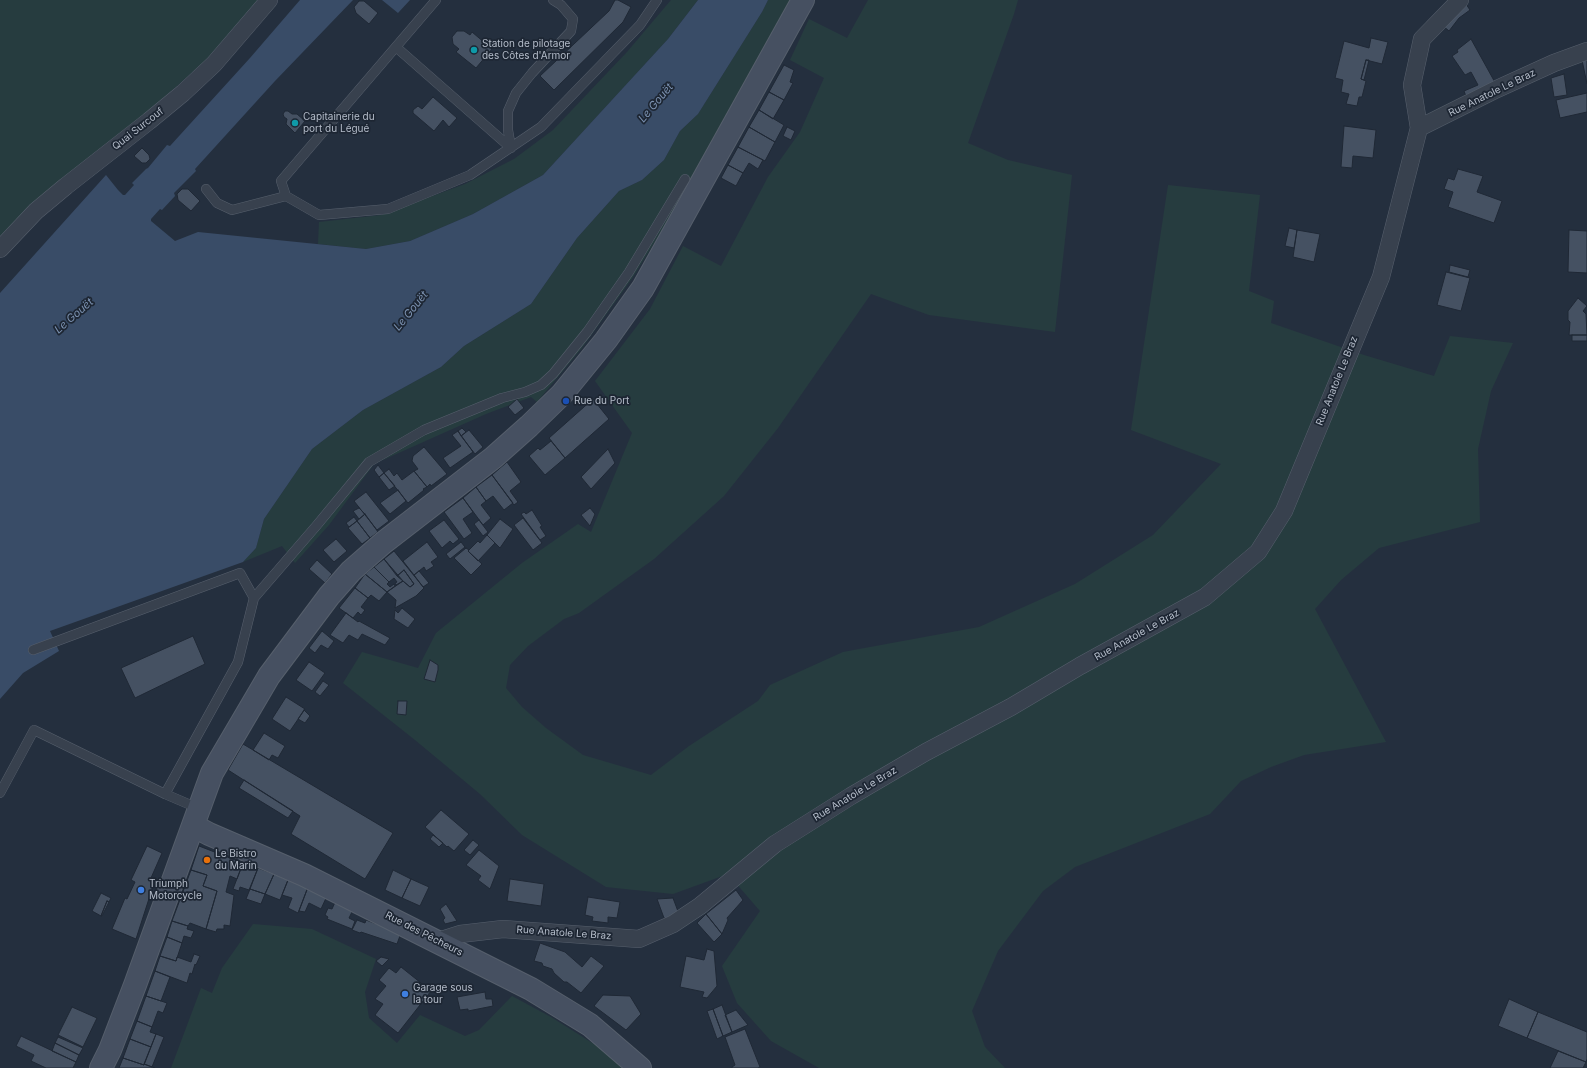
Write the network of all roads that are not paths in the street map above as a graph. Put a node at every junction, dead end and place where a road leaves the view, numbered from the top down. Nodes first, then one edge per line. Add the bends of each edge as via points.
1 (269, 0) edge
2 (436, 0) edge
3 (553, 0) edge
4 (657, 0) edge
5 (804, 0) edge
6 (1460, 0) edge
7 (396, 47) junction
8 (1587, 51) edge
9 (1419, 128) junction
10 (511, 148) junction
11 (685, 179) dead end
12 (206, 189) dead end
13 (286, 196) junction
14 (0, 249) edge
15 (254, 598) junction
16 (33, 650) dead end
17 (0, 793) edge
18 (165, 794) junction
19 (197, 817) junction
20 (438, 941) junction
21 (101, 1068) edge
22 (640, 1068) edge

1 - 14 street, Quai Surcouf via 218,59 188,88 36,211
2 - 7 lane
3 - 10 lane via 573,19 571,31 516,94 508,111
4 - 10 lane via 640,25 541,127
5 - 19 street via 643,288 606,340 562,394 529,426 493,458 383,543 351,571 329,596 257,696 212,773
6 - 9 street via 1422,39 1412,85
7 - 10 lane
7 - 13 lane via 281,181
8 - 9 street, Rue Anatole Le Braz via 1496,89
9 - 20 street, Rue Anatole Le Braz via 1380,277 1284,511 1258,552 1205,597 851,796 775,844 700,906 673,924 639,938 504,929 460,934
10 - 13 lane via 470,175 388,210 319,215
11 - 15 lane via 629,272 587,332 541,386 502,398 424,430 369,462
12 - 13 lane via 217,203 232,210
15 - 16 lane via 240,573
15 - 18 lane via 238,662
17 - 18 lane via 34,730
18 - 19 lane
19 - 20 street, Rue des Pêcheurs via 209,834 304,874
19 - 21 street via 135,985
20 - 22 street, Rue des Pêcheurs via 531,989 590,1025

